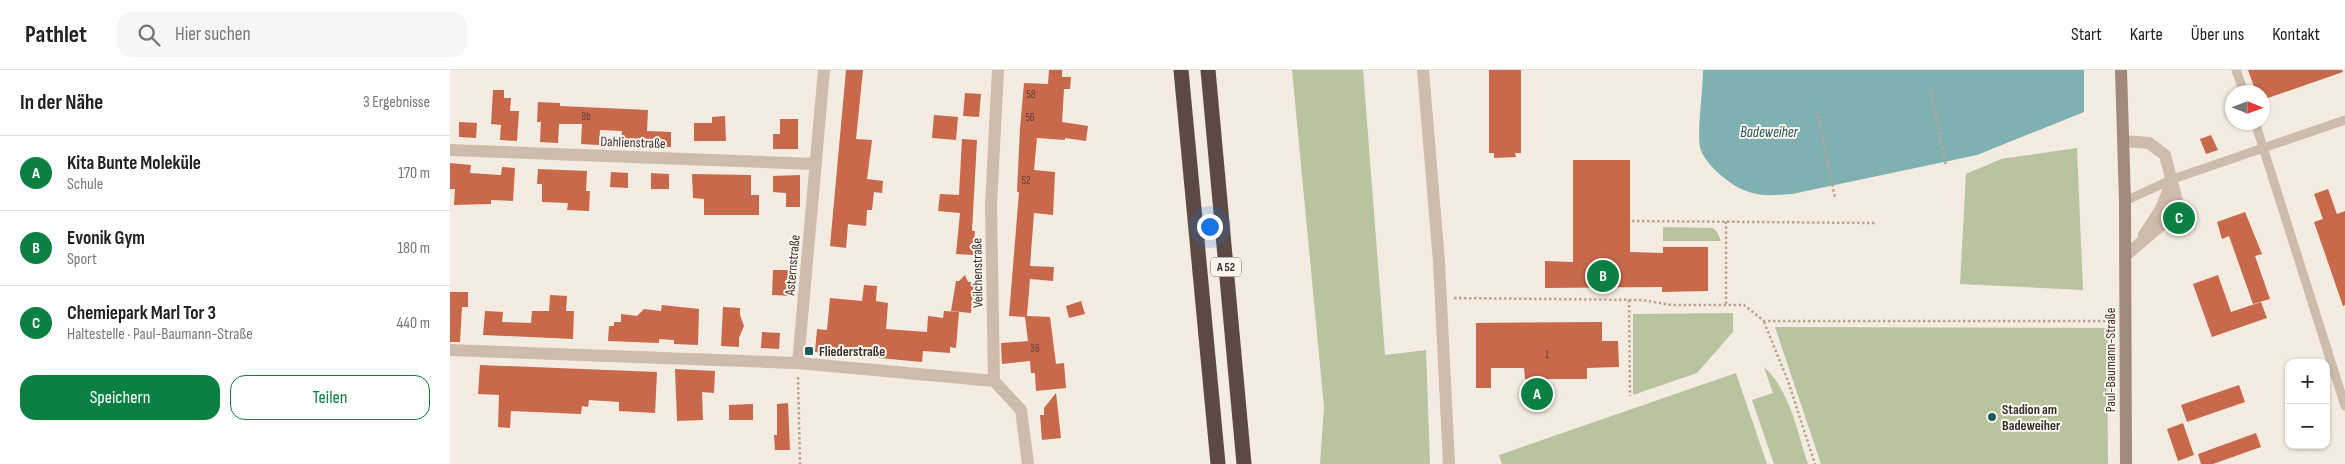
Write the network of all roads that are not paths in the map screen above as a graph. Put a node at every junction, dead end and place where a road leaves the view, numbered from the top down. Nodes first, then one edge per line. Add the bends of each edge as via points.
1 (824, 70) edge
2 (998, 70) edge
3 (1181, 70) edge
4 (1208, 70) edge
5 (1424, 70) edge
6 (2121, 70) edge
7 (2236, 70) edge
8 (2241, 85) edge
9 (2345, 120) edge
10 (2258, 130) edge
11 (2124, 142) junction
12 (2265, 149) junction
13 (450, 150) edge
14 (816, 164) junction
15 (2173, 179) junction
16 (2124, 201) junction
17 (2125, 256) junction
18 (450, 350) edge
19 (798, 363) junction
20 (994, 381) junction
21 (2345, 406) edge
22 (1028, 464) edge
23 (1218, 464) edge
24 (1244, 464) edge
25 (1449, 464) edge
26 (2126, 464) edge

1 - 14 street, Asternstraße
2 - 20 street, Veilchenstraße via 991,205
3 - 23 highway, A 52
4 - 24 highway, A 52
5 - 25 street via 1441,295
6 - 11 main road, Paul-Baumann-Straße
7 - 8 lane
9 - 12 lane
10 - 12 lane
11 - 15 street via 2149,143 2158,148 2165,154
11 - 16 main road, Paul-Baumann-Straße
12 - 15 lane
12 - 21 lane
13 - 14 street, Dahlienstraße
14 - 19 street, Asternstraße
15 - 16 lane
15 - 17 street via 2177,201 2172,216
16 - 17 main road, Paul-Baumann-Straße
17 - 26 main road, Paul-Baumann-Straße
18 - 19 street
19 - 20 street
20 - 22 street via 1022,410

